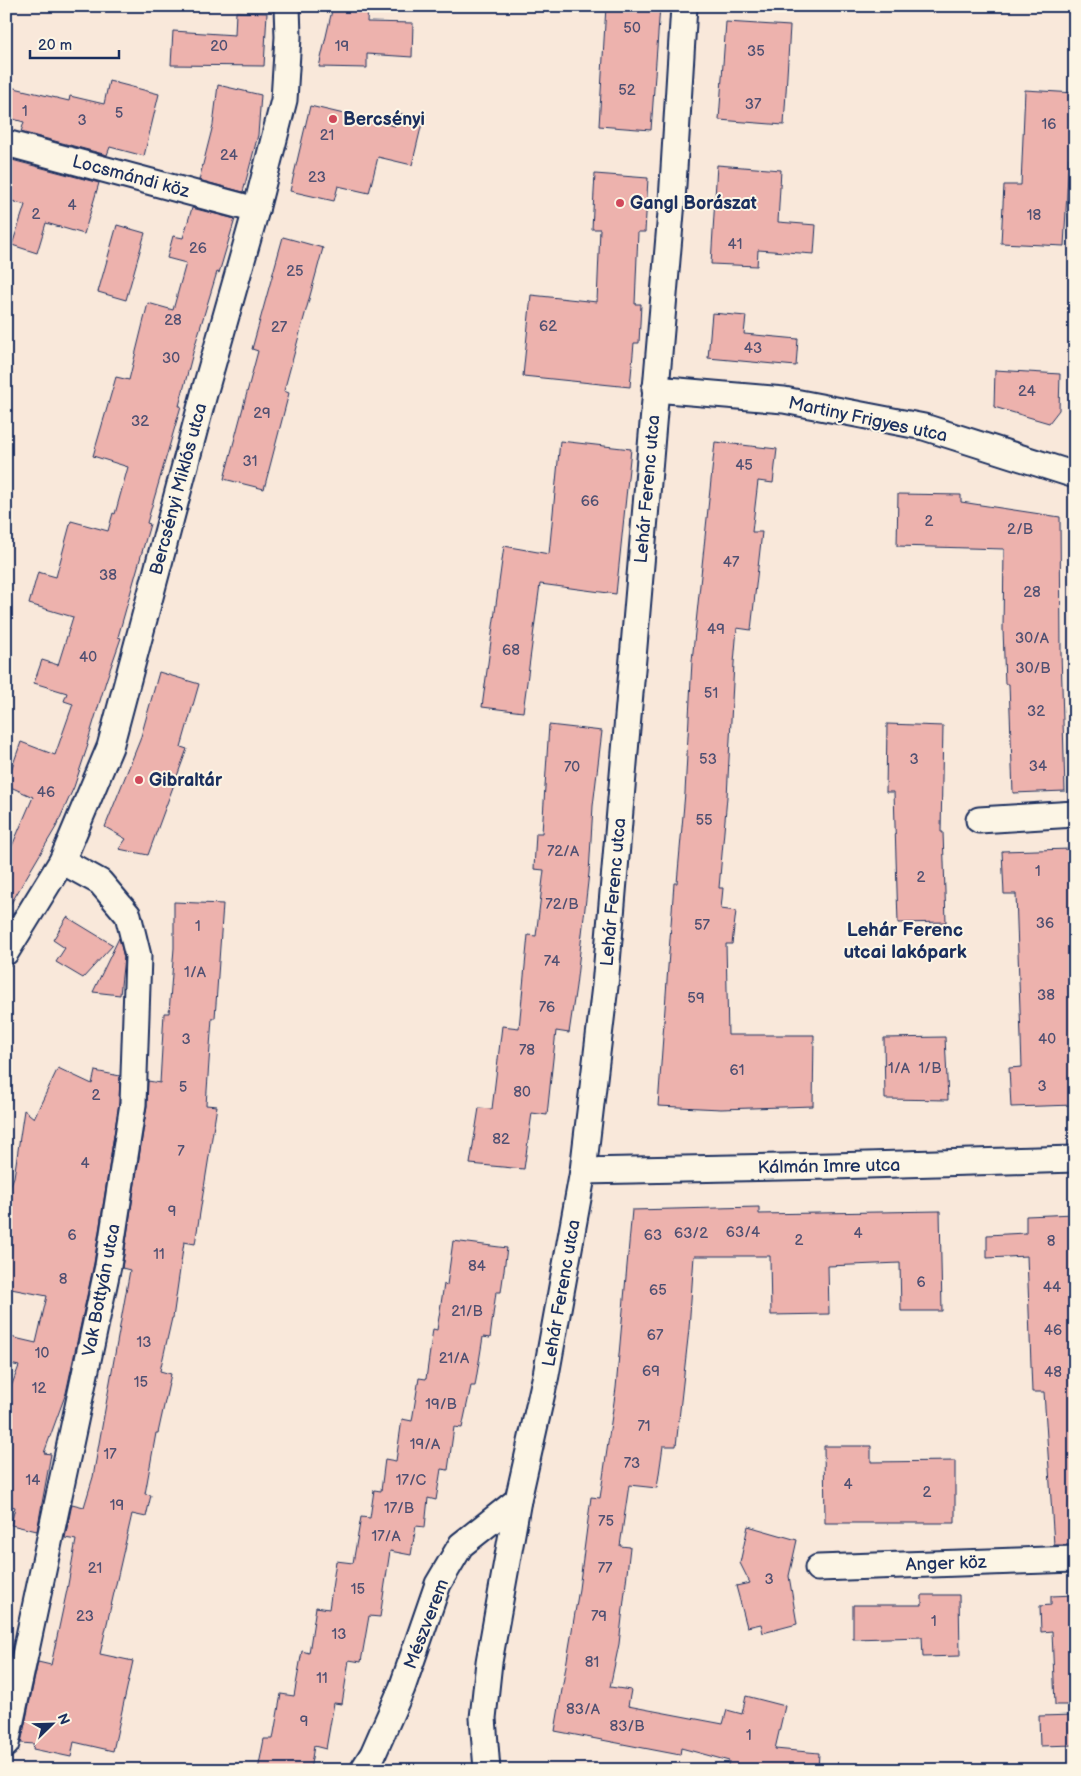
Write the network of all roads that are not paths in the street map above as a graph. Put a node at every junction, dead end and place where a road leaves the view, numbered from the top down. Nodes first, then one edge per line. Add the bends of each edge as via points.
1 (287, 6) edge
2 (684, 6) edge
3 (6, 143) edge
4 (256, 210) junction
5 (655, 389) junction
6 (1075, 475) edge
7 (1075, 814) edge
8 (979, 820) dead end
9 (62, 861) junction
10 (6, 952) edge
11 (1075, 1159) edge
12 (583, 1171) junction
13 (518, 1500) junction
14 (1075, 1559) edge
15 (818, 1568) dead end
16 (6, 1744) edge
17 (363, 1770) edge
18 (487, 1770) edge

1 - 4 street, Bercsényi Miklós utca via 284,100
2 - 5 street, Lehár Ferenc utca via 672,201
3 - 4 street, Locsmándi köz
4 - 9 street, Bercsényi Miklós utca via 110,747
5 - 6 street, Martiny Frigyes utca via 784,400 924,427
5 - 12 street, Lehár Ferenc utca via 605,986
7 - 8 street
9 - 10 street, Bercsényi Miklós utca
9 - 16 street, Vak Bottyán utca via 100,882 128,915 138,956 132,1104 108,1266
11 - 12 street, Kálmán Imre utca
12 - 13 street, Lehár Ferenc utca via 546,1375
13 - 17 street, Mészverem via 461,1545 438,1584 402,1688
13 - 18 street, Lehár Ferenc utca via 489,1662 483,1718
14 - 15 street, Anger köz

